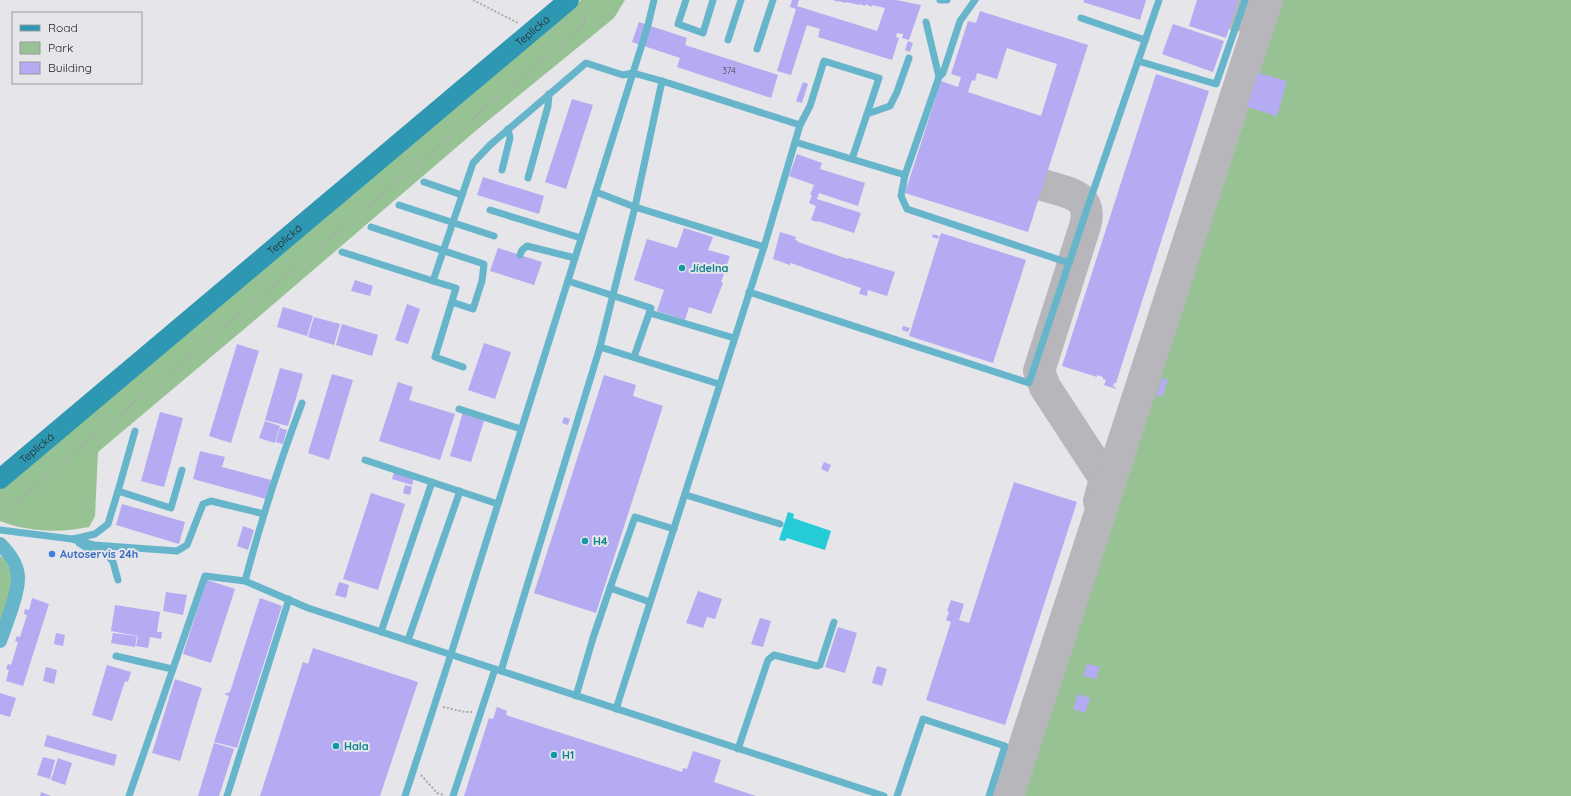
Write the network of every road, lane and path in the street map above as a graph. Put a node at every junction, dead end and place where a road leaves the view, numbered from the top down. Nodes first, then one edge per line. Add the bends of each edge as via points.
1 (473, 0) edge
2 (654, 0) edge
3 (686, 0) edge
4 (714, 0) edge
5 (741, 0) edge
6 (773, 0) edge
7 (940, 0) edge
8 (947, 0) edge
9 (975, 0) edge
10 (1158, 0) edge
11 (1245, 0) edge
12 (569, 1) edge
13 (1081, 18) dead end
14 (523, 19) dead end
15 (926, 22) dead end
16 (728, 40) dead end
17 (1145, 40) junction
18 (757, 49) dead end
19 (909, 58) dead end
20 (1138, 61) junction
21 (633, 73) junction
22 (939, 77) junction
23 (662, 81) junction
24 (549, 94) junction
25 (867, 114) junction
26 (800, 125) junction
27 (508, 129) junction
28 (795, 142) junction
29 (852, 159) junction
30 (502, 170) dead end
31 (905, 174) junction
32 (528, 178) dead end
33 (424, 182) dead end
34 (596, 192) junction
35 (462, 195) junction
36 (398, 205) dead end
37 (635, 207) junction
38 (490, 210) dead end
39 (453, 222) junction
40 (371, 228) dead end
41 (494, 236) dead end
42 (581, 238) junction
43 (764, 247) junction
44 (443, 251) junction
45 (342, 252) dead end
46 (520, 255) dead end
47 (575, 258) junction
48 (1069, 263) junction
49 (433, 281) junction
50 (568, 281) junction
51 (749, 292) junction
52 (613, 295) junction
53 (452, 302) junction
54 (650, 313) junction
55 (734, 338) junction
56 (600, 347) junction
57 (634, 358) junction
58 (463, 367) dead end
59 (719, 384) junction
60 (302, 403) dead end
61 (459, 409) dead end
62 (522, 429) junction
63 (136, 431) dead end
64 (365, 460) dead end
65 (182, 470) dead end
66 (0, 478) edge
67 (432, 482) junction
68 (118, 491) junction
69 (460, 491) junction
70 (686, 494) junction
71 (498, 504) junction
72 (260, 514) dead end
73 (0, 515) edge
74 (780, 524) dead end
75 (674, 529) junction
76 (0, 530) edge
77 (72, 539) junction
78 (0, 544) edge
79 (118, 580) dead end
80 (245, 581) junction
81 (610, 588) junction
82 (289, 599) junction
83 (650, 602) junction
84 (834, 622) dead end
85 (381, 632) junction
86 (408, 640) junction
87 (0, 641) edge
88 (451, 654) junction
89 (116, 656) dead end
90 (172, 669) junction
91 (498, 670) junction
92 (576, 696) junction
93 (434, 704) junction
94 (616, 709) junction
95 (480, 712) junction
96 (738, 749) junction
97 (414, 766) junction
98 (129, 796) edge
99 (228, 796) edge
100 (405, 796) edge
101 (446, 796) edge
102 (453, 796) edge
103 (884, 796) edge
104 (897, 796) edge
105 (989, 796) edge

1 - 14 path via 517,24
2 - 21 lane
3 - 4 lane via 678,24 703,33
5 - 16 lane
6 - 18 lane
7 - 8 lane
9 - 22 lane via 960,21 944,73
10 - 17 lane
11 - 20 lane via 1216,84
12 - 66 main road, Teplická
12 - 73 path via 584,18 585,24
13 - 17 lane
15 - 22 lane
17 - 20 lane
19 - 25 lane via 890,106
20 - 48 lane
21 - 23 lane
21 - 24 lane via 622,75 586,63
21 - 34 lane
22 - 31 lane
23 - 26 lane
23 - 37 lane
24 - 27 lane
24 - 32 lane
25 - 26 lane via 879,78 824,61 810,106
25 - 29 lane
26 - 28 lane
27 - 30 lane via 510,138
27 - 35 lane via 473,163
28 - 29 lane
28 - 43 lane
29 - 31 lane
31 - 48 lane via 901,196 907,209
33 - 35 lane
34 - 37 lane
34 - 42 lane
35 - 39 lane
36 - 39 lane
37 - 43 lane
37 - 52 lane
38 - 42 lane
39 - 41 lane
39 - 44 lane
40 - 44 lane
42 - 47 lane
43 - 51 lane
44 - 49 lane
44 - 53 lane via 484,264 482,281 473,309
45 - 49 lane
46 - 47 lane via 527,246
47 - 50 lane
48 - 51 lane via 1029,383
49 - 53 lane via 456,288
50 - 52 lane
50 - 62 lane
51 - 55 lane
52 - 54 lane via 651,308
52 - 56 lane
53 - 58 lane via 435,357
54 - 55 lane
54 - 57 lane
55 - 59 lane
56 - 57 lane
56 - 91 lane
57 - 59 lane
59 - 70 lane
60 - 80 lane via 280,462
61 - 62 lane
62 - 71 lane
63 - 68 lane
64 - 67 lane
65 - 68 lane via 171,508
67 - 69 lane
67 - 85 lane
68 - 77 lane via 108,524 95,534
69 - 71 lane
69 - 86 lane
70 - 74 lane
70 - 75 lane
71 - 88 lane
72 - 77 lane via 211,501 203,504 187,545 177,551 94,545
75 - 81 lane via 635,516
75 - 83 lane
76 - 77 lane
77 - 79 lane via 93,552 105,552 113,562
78 - 87 street via 10,554 18,578 17,589
80 - 82 lane
80 - 90 lane via 205,576
81 - 83 lane
81 - 92 lane
82 - 85 lane via 308,608
82 - 99 lane
83 - 94 lane
84 - 96 lane via 820,665 774,655 768,660
85 - 86 lane
86 - 88 lane
88 - 91 lane
88 - 93 lane
89 - 90 lane
90 - 98 lane
91 - 92 lane
91 - 95 lane
92 - 94 lane
93 - 95 path via 465,712
93 - 97 lane
94 - 96 lane
95 - 102 lane
96 - 103 lane
97 - 100 lane
97 - 101 path via 437,793
104 - 105 lane via 923,719 1005,746

